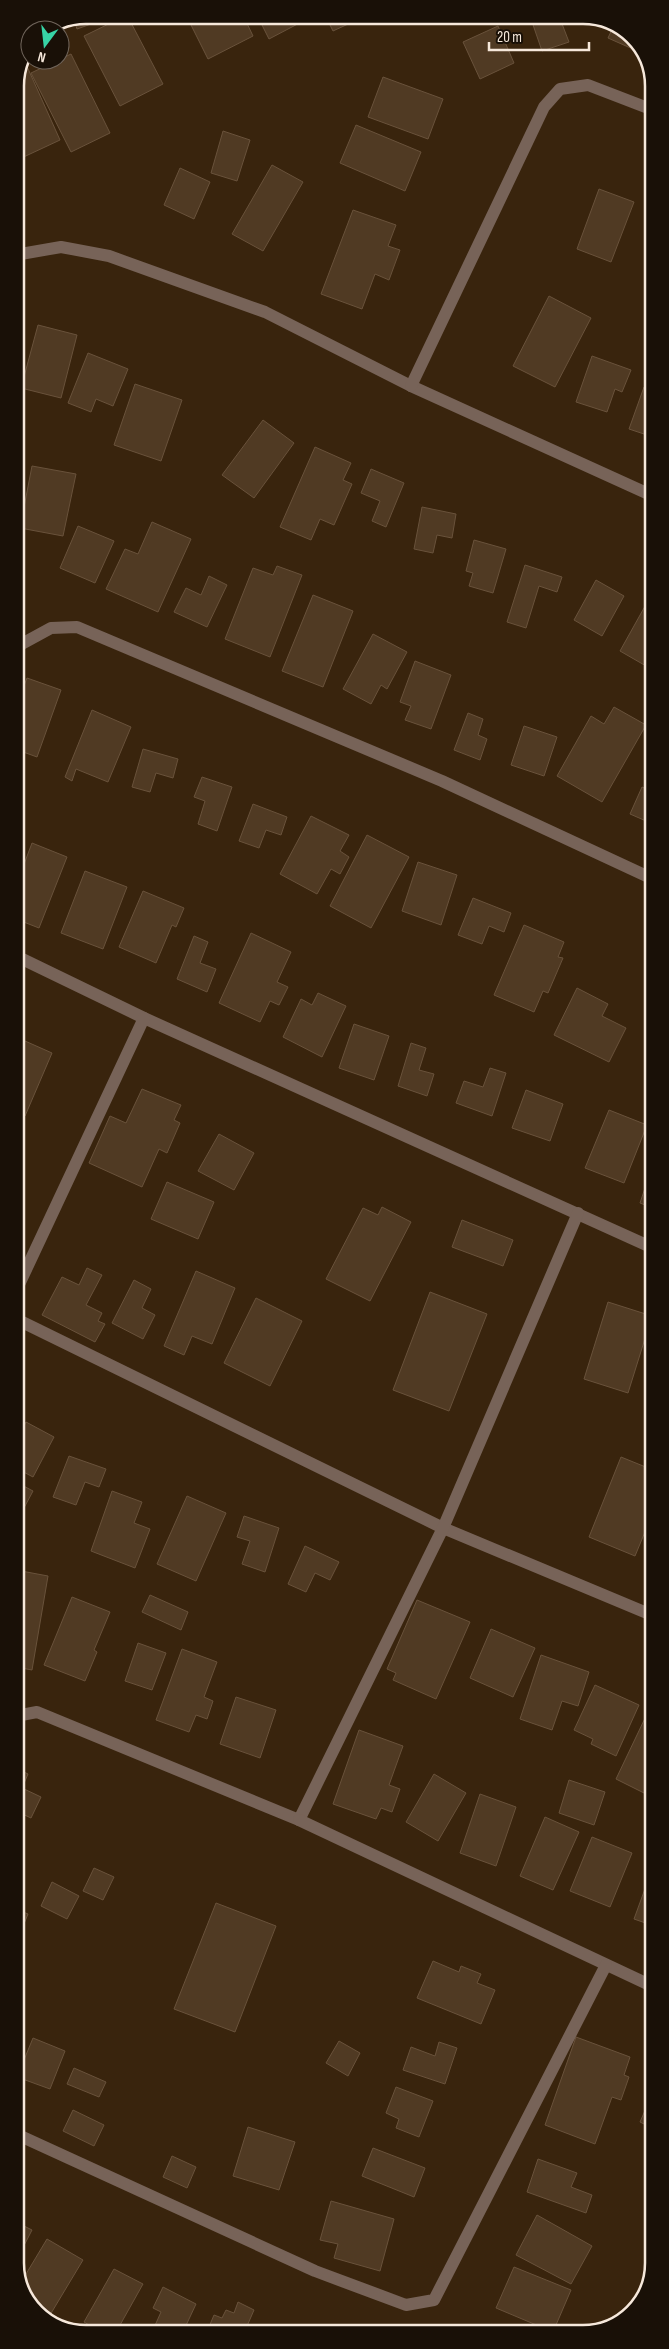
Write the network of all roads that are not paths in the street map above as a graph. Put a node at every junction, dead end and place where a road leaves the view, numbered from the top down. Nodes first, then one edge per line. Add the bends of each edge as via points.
1 (645, 107) edge
2 (24, 253) edge
3 (410, 386) junction
4 (645, 492) edge
5 (24, 643) edge
6 (645, 875) edge
7 (24, 960) edge
8 (144, 1018) junction
9 (578, 1213) junction
10 (645, 1244) edge
11 (24, 1274) edge
12 (24, 1323) edge
13 (443, 1528) junction
14 (645, 1612) edge
15 (24, 1714) edge
16 (298, 1820) junction
17 (606, 1965) junction
18 (645, 1983) edge
19 (24, 2138) edge

1 - 3 street via 588,85 560,89 549,101
2 - 3 street via 62,247 109,256 265,312
3 - 4 street
5 - 6 street via 51,628 77,627 442,781
7 - 8 street
8 - 9 street
8 - 11 street
9 - 10 street
9 - 13 street
12 - 13 street
13 - 14 street
13 - 16 street
15 - 16 street via 37,1712
16 - 17 street
17 - 18 street
17 - 19 street via 434,2300 406,2305 315,2271

